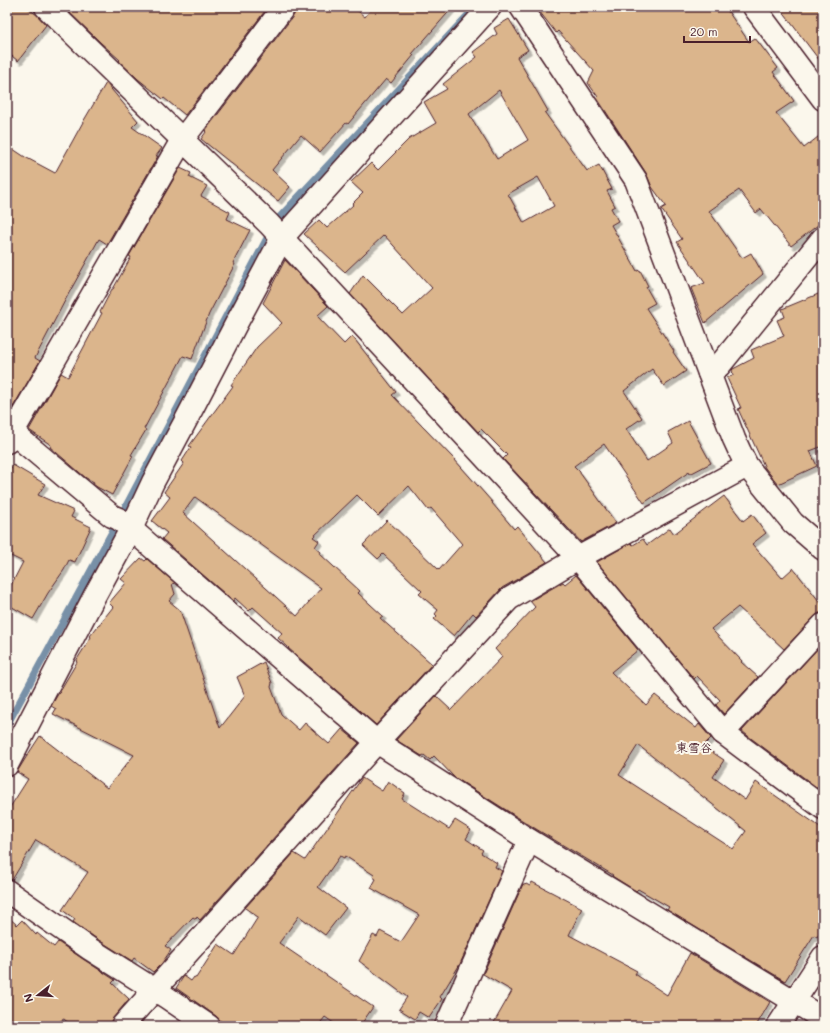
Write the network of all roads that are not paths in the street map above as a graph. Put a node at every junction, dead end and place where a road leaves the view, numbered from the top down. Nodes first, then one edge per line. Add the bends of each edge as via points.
1 (46, 7) edge
2 (284, 7) edge
3 (490, 7) edge
4 (521, 7) edge
5 (754, 7) edge
6 (823, 99) edge
7 (182, 140) junction
8 (277, 232) junction
9 (823, 238) edge
10 (709, 373) junction
11 (9, 434) edge
12 (747, 466) junction
13 (131, 529) junction
14 (823, 549) edge
15 (578, 558) junction
16 (823, 625) edge
17 (723, 733) junction
18 (377, 742) junction
19 (7, 765) edge
20 (823, 808) edge
21 (529, 840) junction
22 (7, 891) edge
23 (823, 957) edge
24 (155, 990) junction
25 (794, 1002) junction
26 (823, 1019) edge
27 (122, 1026) edge
28 (209, 1026) edge
29 (446, 1026) edge
30 (778, 1026) edge

1 - 7 street
2 - 7 street
3 - 8 street
4 - 10 street via 636,180
5 - 6 street
7 - 8 street
7 - 11 street
8 - 13 street via 236,324
8 - 15 street
9 - 10 street via 719,366
10 - 12 street
11 - 13 street
12 - 14 street via 792,523
12 - 15 street
13 - 18 street
13 - 19 street
15 - 17 street
15 - 18 street via 509,599
16 - 17 street
17 - 20 street
18 - 21 street
18 - 24 street
21 - 25 street
21 - 29 street
22 - 24 street via 90,949
23 - 25 street
24 - 27 street
24 - 28 street
25 - 26 street
25 - 30 street

